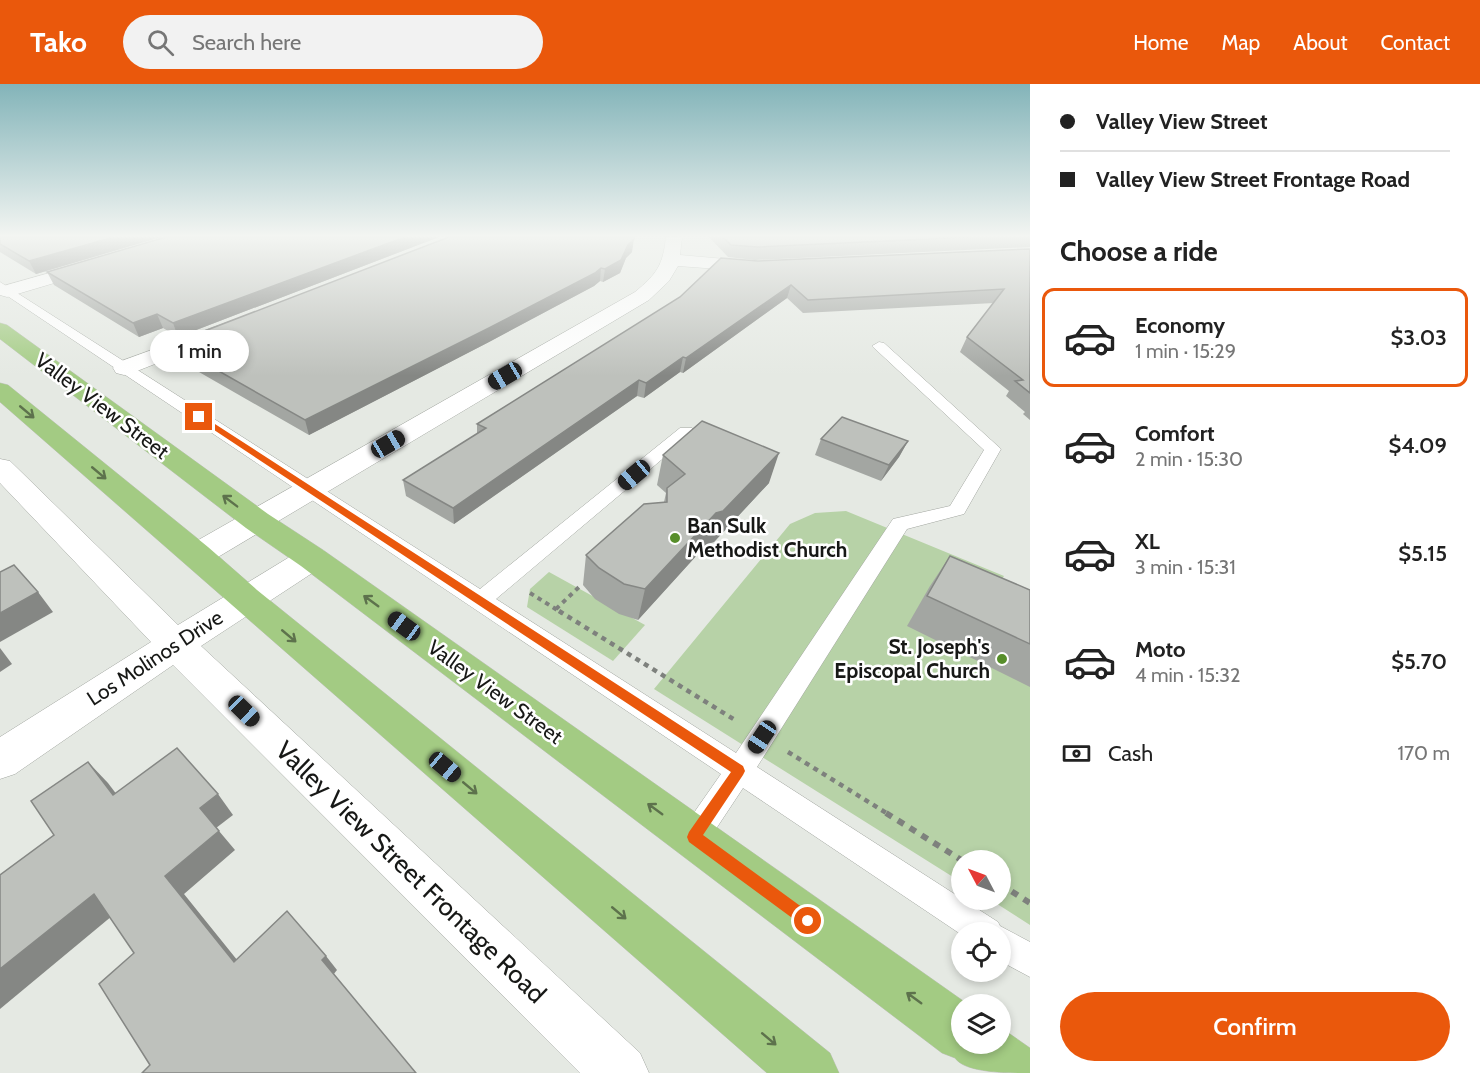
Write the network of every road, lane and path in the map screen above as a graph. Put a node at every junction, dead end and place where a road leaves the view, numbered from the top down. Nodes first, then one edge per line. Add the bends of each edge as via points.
1 (23, 283) edge
2 (657, 283) edge
3 (4, 288) edge
4 (255, 318) edge
5 (0, 329) edge
6 (879, 346) dead end
7 (124, 369) junction
8 (0, 390) edge
9 (686, 431) edge
10 (0, 466) edge
11 (310, 489) junction
12 (257, 521) junction
13 (197, 555) junction
14 (312, 558) junction
15 (579, 587) dead end
16 (529, 592) dead end
17 (245, 599) junction
18 (480, 601) junction
19 (556, 609) junction
20 (176, 645) junction
21 (762, 737) junction
22 (0, 759) edge
23 (739, 771) junction
24 (694, 837) junction
25 (951, 854) edge
26 (1011, 891) edge
27 (1030, 903) edge
28 (970, 922) edge
29 (1011, 949) edge
30 (1030, 962) edge
31 (951, 1025) edge
32 (991, 1054) edge
33 (620, 1073) edge
34 (810, 1073) edge
35 (1017, 1073) edge

1 - 3 street
2 - 11 street via 642,296
3 - 7 lane
4 - 7 street
12 -> 5 main road, Valley View Street
6 - 21 lane via 993,448 957,510 900,524
7 - 11 lane
8 -> 13 main road
9 - 18 lane
10 - 20 street, Valley View Street Frontage Road
11 - 12 street
11 - 18 lane
12 - 13 street
12 - 14 main road, Valley View Street
13 - 17 main road
14 - 17 street, Los Molinos Drive
24 -> 14 main road, Valley View Street
15 - 19 path
16 - 19 path
17 - 20 street, Los Molinos Drive
17 -> 34 main road
18 - 23 lane
19 - 21 path
20 - 22 street, Los Molinos Drive
20 - 33 street, Valley View Street Frontage Road
21 - 23 lane
21 - 25 path
23 - 24 lane
23 - 28 lane
31 -> 24 main road, Valley View Street
26 - 27 path
29 - 30 lane
32 - 35 main road

